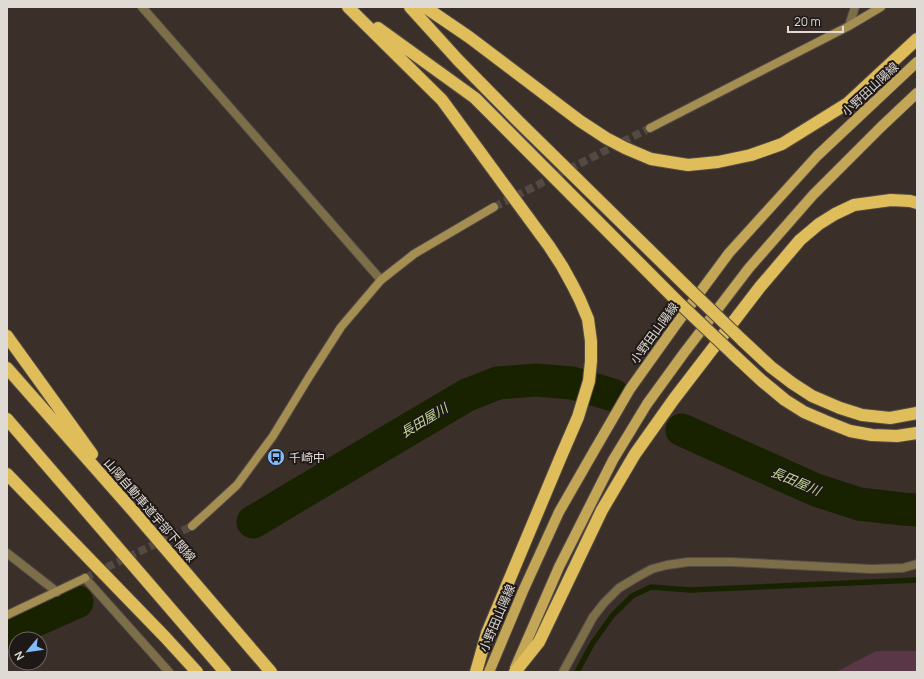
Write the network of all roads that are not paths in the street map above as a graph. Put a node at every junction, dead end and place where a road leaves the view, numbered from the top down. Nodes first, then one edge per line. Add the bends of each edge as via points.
1 (142, 7) edge
2 (349, 7) edge
3 (410, 7) edge
4 (425, 7) edge
5 (855, 7) edge
6 (882, 7) edge
7 (849, 26) junction
8 (917, 39) edge
9 (917, 62) edge
10 (917, 93) edge
11 (650, 128) tunnel mouth
12 (917, 203) edge
13 (494, 207) tunnel mouth
14 (381, 280) junction
15 (7, 336) edge
16 (7, 368) edge
17 (917, 414) edge
18 (7, 419) edge
19 (917, 433) edge
20 (7, 474) edge
21 (134, 512) junction
22 (192, 526) tunnel mouth
23 (7, 553) edge
24 (917, 564) edge
25 (57, 592) junction
26 (7, 616) edge
27 (169, 672) edge
28 (197, 672) edge
29 (225, 672) edge
30 (271, 672) edge
31 (476, 672) edge
32 (489, 672) edge
33 (514, 672) edge
34 (563, 672) edge

1 - 14 street
2 - 19 highway, bridge via 475,98 677,301 785,400 804,412 850,432 897,436
2 - 31 highway via 442,100 549,246 562,266 588,319 591,342 589,381 578,417 487,633
3 - 17 highway, bridge via 518,121 771,367 812,396 840,408 862,415 890,418
4 - 8 highway via 606,138 651,158 688,165 751,155 782,144 848,103
5 - 7 street
6 - 7 street
7 - 11 street
9 - 32 main road, 小野田山陽線 via 817,156 729,253 630,390 559,512
10 - 33 main road via 813,195 749,268 646,404 613,460 559,567
12 - 33 highway via 891,200 854,205 819,224 800,240 760,287 635,454 602,510 539,642
13 - 14 street via 414,254
14 - 22 street via 340,327 273,436 237,485
15 - 21 highway
16 - 21 highway, 山陽自動車道宇部下関線
18 - 29 highway
20 - 28 highway
21 - 30 highway, 山陽自動車道宇部下関線
23 - 25 street
24 - 34 street via 903,568 871,569 688,562 652,569 619,588 604,603 593,617
25 - 26 street
25 - 27 street via 85,578

